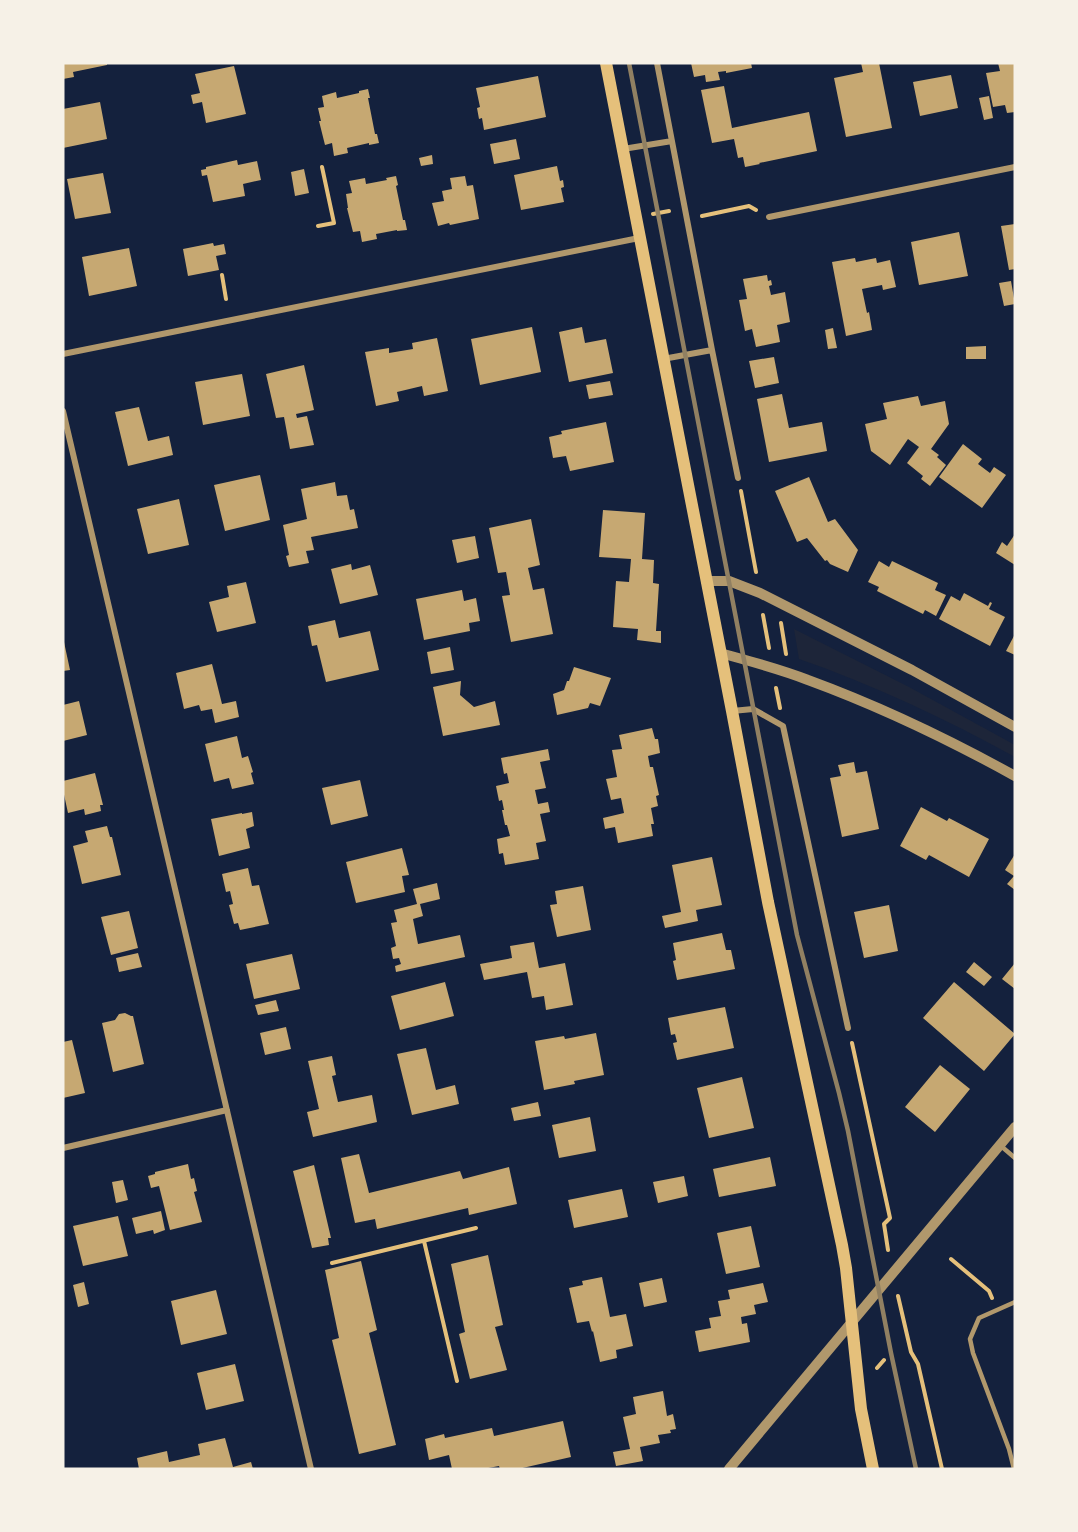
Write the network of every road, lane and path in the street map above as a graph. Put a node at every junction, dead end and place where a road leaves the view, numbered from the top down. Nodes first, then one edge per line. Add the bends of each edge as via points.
1 (606, 63) edge
2 (657, 63) edge
3 (672, 141) junction
4 (622, 149) junction
5 (322, 167) dead end
6 (1015, 168) edge
7 (685, 209) junction
8 (647, 216) dead end
9 (769, 217) joint
10 (687, 219) junction
11 (318, 226) dead end
12 (639, 238) junction
13 (222, 275) dead end
14 (226, 299) dead end
15 (712, 350) junction
16 (63, 354) edge
17 (663, 359) junction
18 (63, 411) edge
19 (738, 478) joint
20 (706, 581) junction
21 (760, 593) junction
22 (781, 623) dead end
23 (720, 653) junction
24 (786, 655) dead end
25 (773, 668) junction
26 (732, 711) junction
27 (783, 726) junction
28 (1015, 726) edge
29 (1015, 776) edge
30 (849, 1028) joint
31 (227, 1110) junction
32 (1015, 1127) edge
33 (1000, 1145) junction
34 (63, 1148) edge
35 (1015, 1158) edge
36 (884, 1224) dead end
37 (476, 1228) dead end
38 (424, 1241) junction
39 (951, 1259) dead end
40 (332, 1263) dead end
41 (1015, 1302) edge
42 (997, 1310) junction
43 (852, 1323) junction
44 (884, 1360) dead end
45 (918, 1364) dead end
46 (877, 1368) dead end
47 (457, 1381) dead end
48 (311, 1469) edge
49 (729, 1469) edge
50 (873, 1469) edge
51 (942, 1469) edge
52 (1014, 1469) edge

1 - 4 main road
2 - 3 street
3 - 4 street
3 - 7 street
4 - 12 main road
5 - 11 path via 334,223
6 - 9 street
7 - 8 path
7 - 10 street
9 - 10 path via 749,206
10 - 15 street
12 - 16 street
12 - 17 main road
13 - 14 path
15 - 17 street
15 - 19 street
17 - 20 main road
18 - 31 street
19 - 21 path
20 - 21 street via 729,581
20 - 23 main road
21 - 25 path
21 - 28 street
22 - 24 path
23 - 25 street
23 - 26 main road
25 - 27 path
25 - 29 street via 925,729
26 - 27 street via 753,709
26 - 43 main road via 770,914 842,1245
27 - 30 street
30 - 36 path via 890,1218
31 - 34 street
31 - 48 street
32 - 33 street
33 - 35 lane
33 - 43 street
37 - 38 path
38 - 40 path
38 - 47 path
39 - 42 path via 989,1291
41 - 42 lane
42 - 52 lane via 979,1318 970,1339
43 - 49 street
43 - 50 main road via 861,1409
44 - 46 path
45 - 51 path

